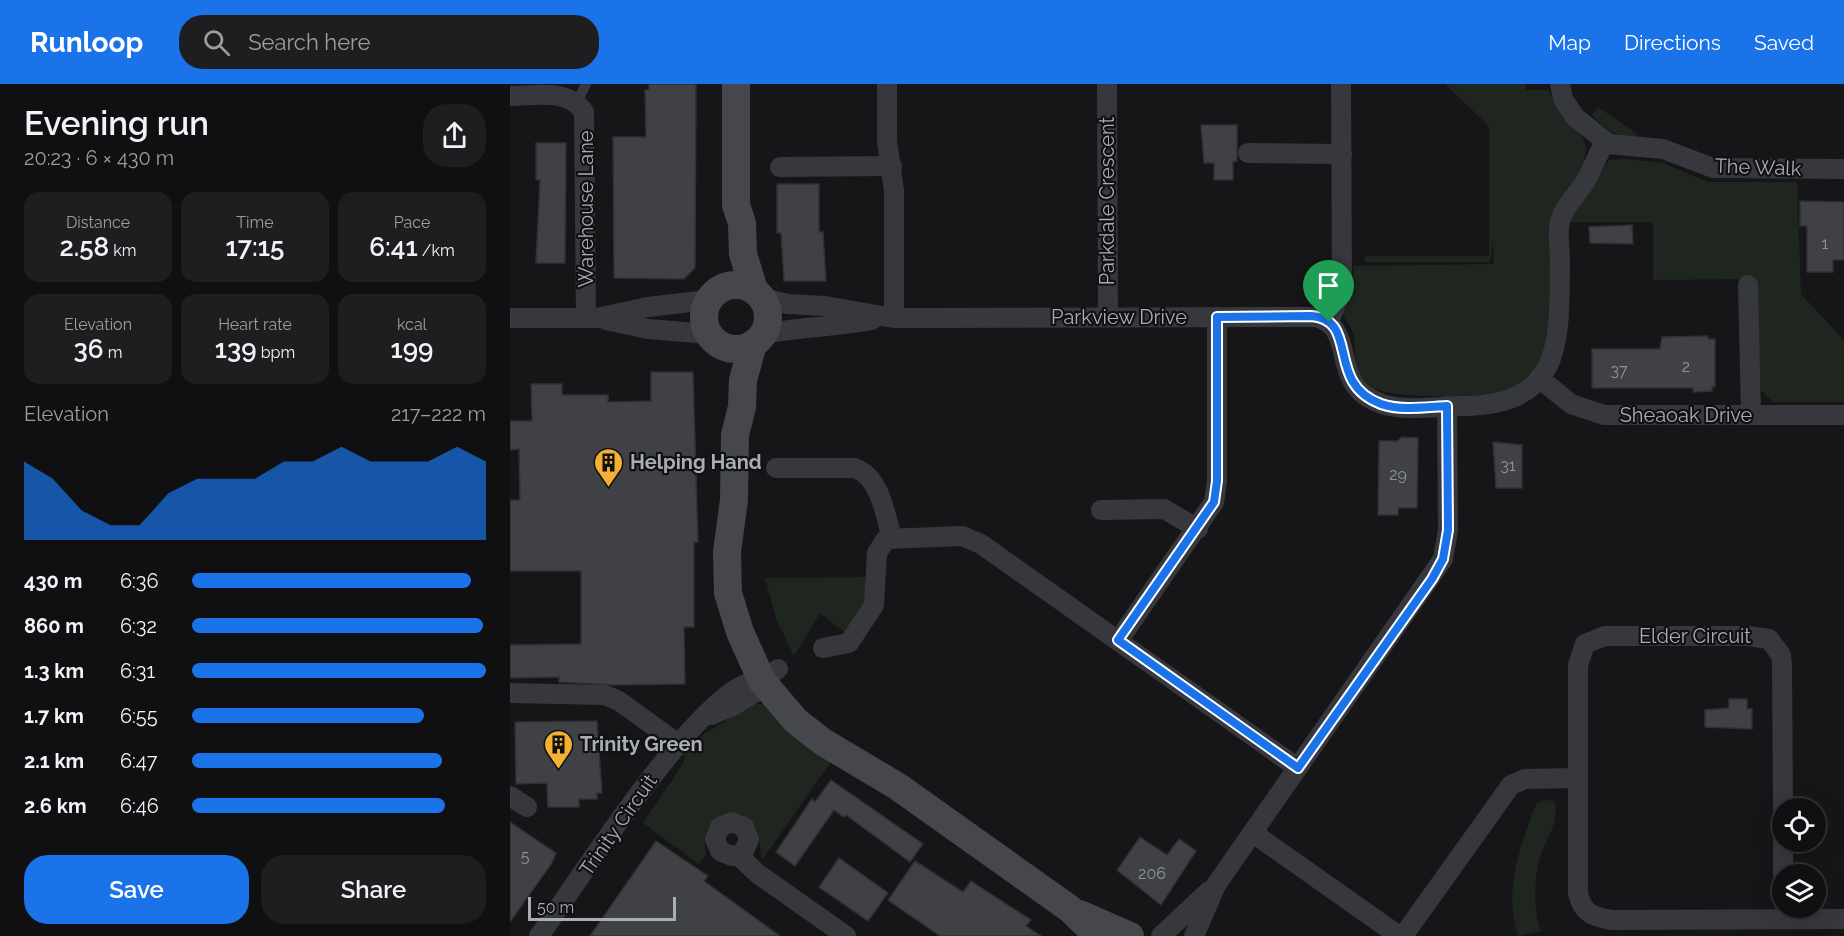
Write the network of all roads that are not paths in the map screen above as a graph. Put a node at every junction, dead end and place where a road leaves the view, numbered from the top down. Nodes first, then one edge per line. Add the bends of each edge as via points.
1 (736, 84) edge
2 (887, 84) edge
3 (1107, 84) edge
4 (1341, 84) edge
5 (1560, 84) edge
6 (581, 93) edge
7 (510, 96) edge
8 (1605, 141) junction
9 (1248, 153) dead end
10 (1342, 154) junction
11 (891, 166) junction
12 (780, 167) dead end
13 (1844, 169) edge
14 (736, 205) junction
15 (1748, 285) dead end
16 (758, 294) junction
17 (711, 296) junction
18 (1108, 317) junction
19 (1217, 317) junction
20 (510, 318) edge
21 (592, 318) junction
22 (889, 318) junction
23 (1329, 322) junction
24 (713, 338) junction
25 (758, 339) junction
26 (1539, 378) junction
27 (1447, 406) junction
28 (1751, 415) junction
29 (1844, 415) edge
30 (735, 435) junction
31 (776, 468) dead end
32 (1101, 510) dead end
33 (1198, 528) junction
34 (892, 538) junction
35 (1118, 640) junction
36 (823, 648) dead end
37 (770, 675) junction
38 (510, 693) edge
39 (676, 743) junction
40 (1298, 768) junction
41 (1578, 778) junction
42 (510, 796) edge
43 (1783, 798) edge
44 (527, 807) dead end
45 (1253, 833) junction
46 (738, 855) dead end
47 (1216, 885) junction
48 (1070, 909) junction
49 (1772, 913) edge
50 (1826, 917) edge
51 (1844, 919) edge
52 (540, 936) edge
53 (846, 936) edge
54 (1098, 936) edge
55 (1130, 936) edge
56 (1161, 936) edge
57 (1194, 936) edge
58 (1401, 936) edge

1 - 14 street
2 - 11 street
3 - 18 street, Parkdale Crescent
4 - 10 street
5 - 8 street via 1563,99 1575,117
6 - 7 street, Warehouse Lane
6 - 21 street, Warehouse Lane via 586,121
8 - 13 street, The Walk via 1618,146 1663,149 1713,168
8 - 26 street via 1560,220 1559,334 1551,362
9 - 10 street
10 - 23 street via 1342,288
11 - 12 street
11 - 22 street via 894,191
14 - 16 street via 742,223 743,254
14 - 17 street via 730,223 728,254
15 - 28 street
16 - 17 street via 735,284
16 - 22 street, Parkview Drive via 788,304 825,306
16 - 25 street via 768,317
17 - 21 street
17 - 24 street via 704,317
18 - 19 street, Parkview Drive
18 - 22 street, Parkview Drive
19 - 23 street, Parkview Drive via 1311,316
19 - 33 street via 1216,492
20 - 21 street
21 - 24 street
22 - 25 street, Parkview Drive via 793,328
23 - 27 street via 1339,333 1346,371 1370,399 1392,406
24 - 25 street via 737,349
24 - 30 street via 726,378
25 - 30 street via 743,380
26 - 27 street via 1502,402
26 - 28 street, Sheaoak Drive via 1571,404 1598,414
27 - 40 street via 1448,530 1443,559
28 - 29 street, Sheaoak Drive
30 - 37 street via 734,500 746,591
31 - 34 street via 863,471 879,494
32 - 33 street via 1164,509
33 - 35 street
34 - 35 street via 971,539
34 - 36 street via 879,545 877,552 874,605 849,643
35 - 40 street
37 - 39 street, Trinity Circuit via 759,690 702,718
37 - 48 street via 897,786
38 - 39 street via 605,695
39 - 52 street, Trinity Circuit
40 - 45 street
41 - 43 street, Elder Circuit via 1578,665 1580,653 1589,641 1605,636 1763,636 1776,647 1782,664
41 - 49 street, Elder Circuit via 1578,893 1586,911 1594,917 1612,920
41 - 58 street via 1525,779 1511,785
42 - 44 street
45 - 47 street
45 - 58 street
46 - 53 street via 758,874
47 - 56 street
47 - 57 street
48 - 54 street
48 - 55 street
50 - 51 street, Elder Circuit

